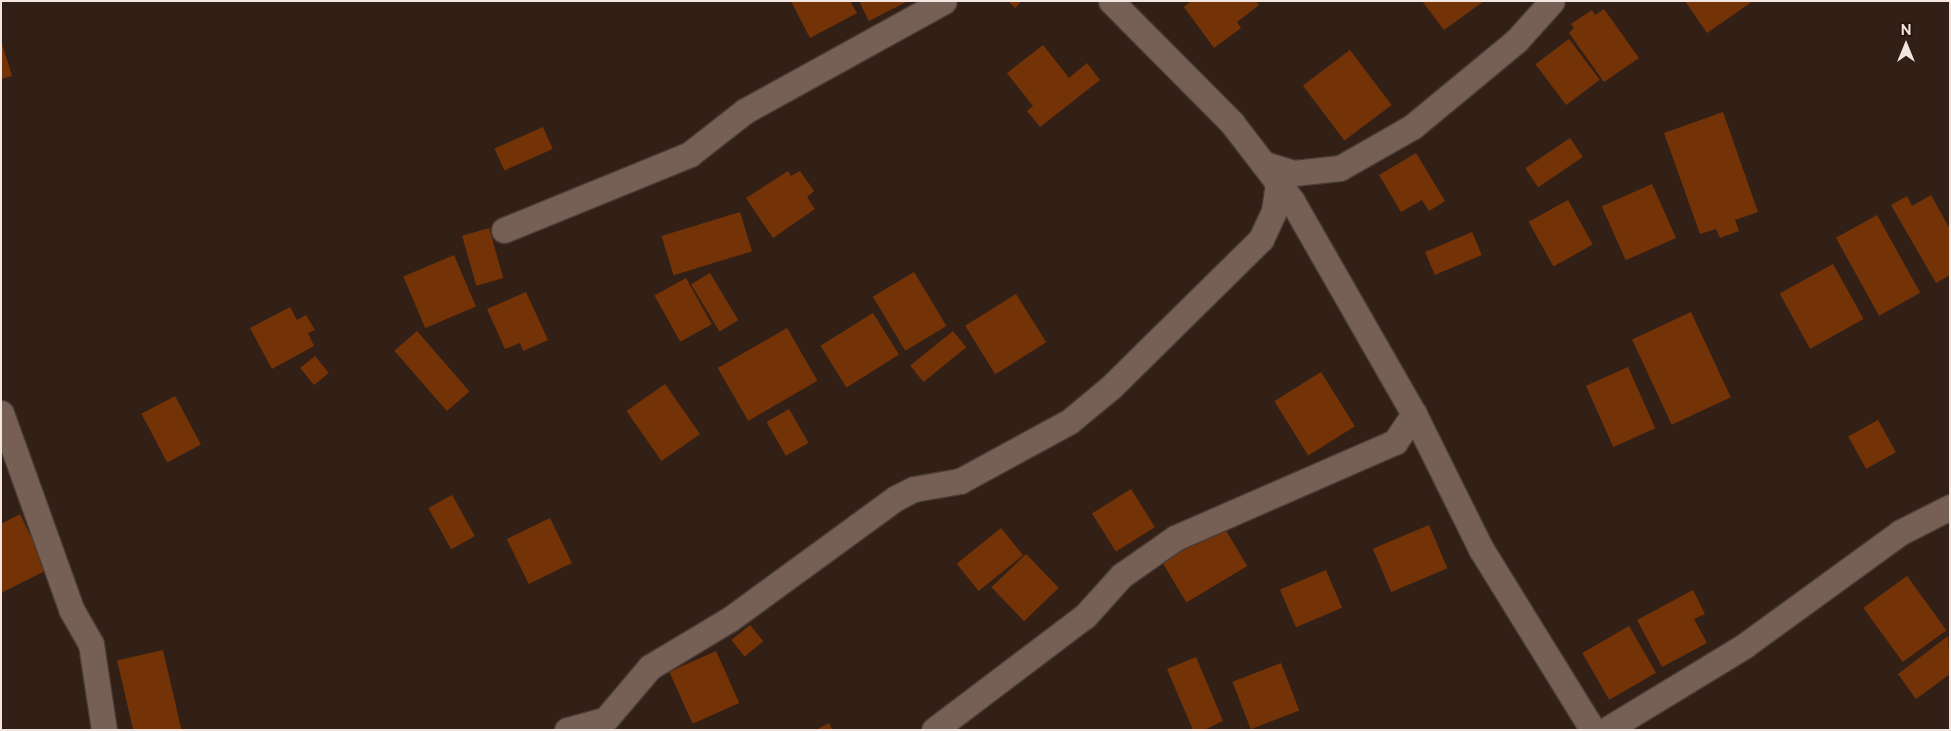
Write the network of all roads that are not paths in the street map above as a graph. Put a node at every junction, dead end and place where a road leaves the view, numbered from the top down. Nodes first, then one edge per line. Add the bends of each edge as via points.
1 (944, 1) edge
2 (1111, 1) edge
3 (1552, 1) edge
4 (1271, 173) junction
5 (504, 230) dead end
6 (1, 414) edge
7 (1414, 414) junction
8 (1950, 507) edge
9 (104, 730) edge
10 (567, 730) edge
11 (934, 730) edge
12 (1593, 730) edge
13 (1606, 730) edge

1 - 5 street via 744,111 690,154
2 - 4 street via 1232,123
3 - 4 street via 1517,40 1412,128 1340,168
4 - 7 street
4 - 10 street via 1274,211 1260,239 1111,387 1070,421 960,481 914,489 896,498 730,619 650,667 605,720
6 - 9 street via 68,602 91,644
7 - 11 street via 1395,442 1175,538 1122,575 1085,616
7 - 12 street via 1481,549
8 - 13 street via 1902,532 1744,646

